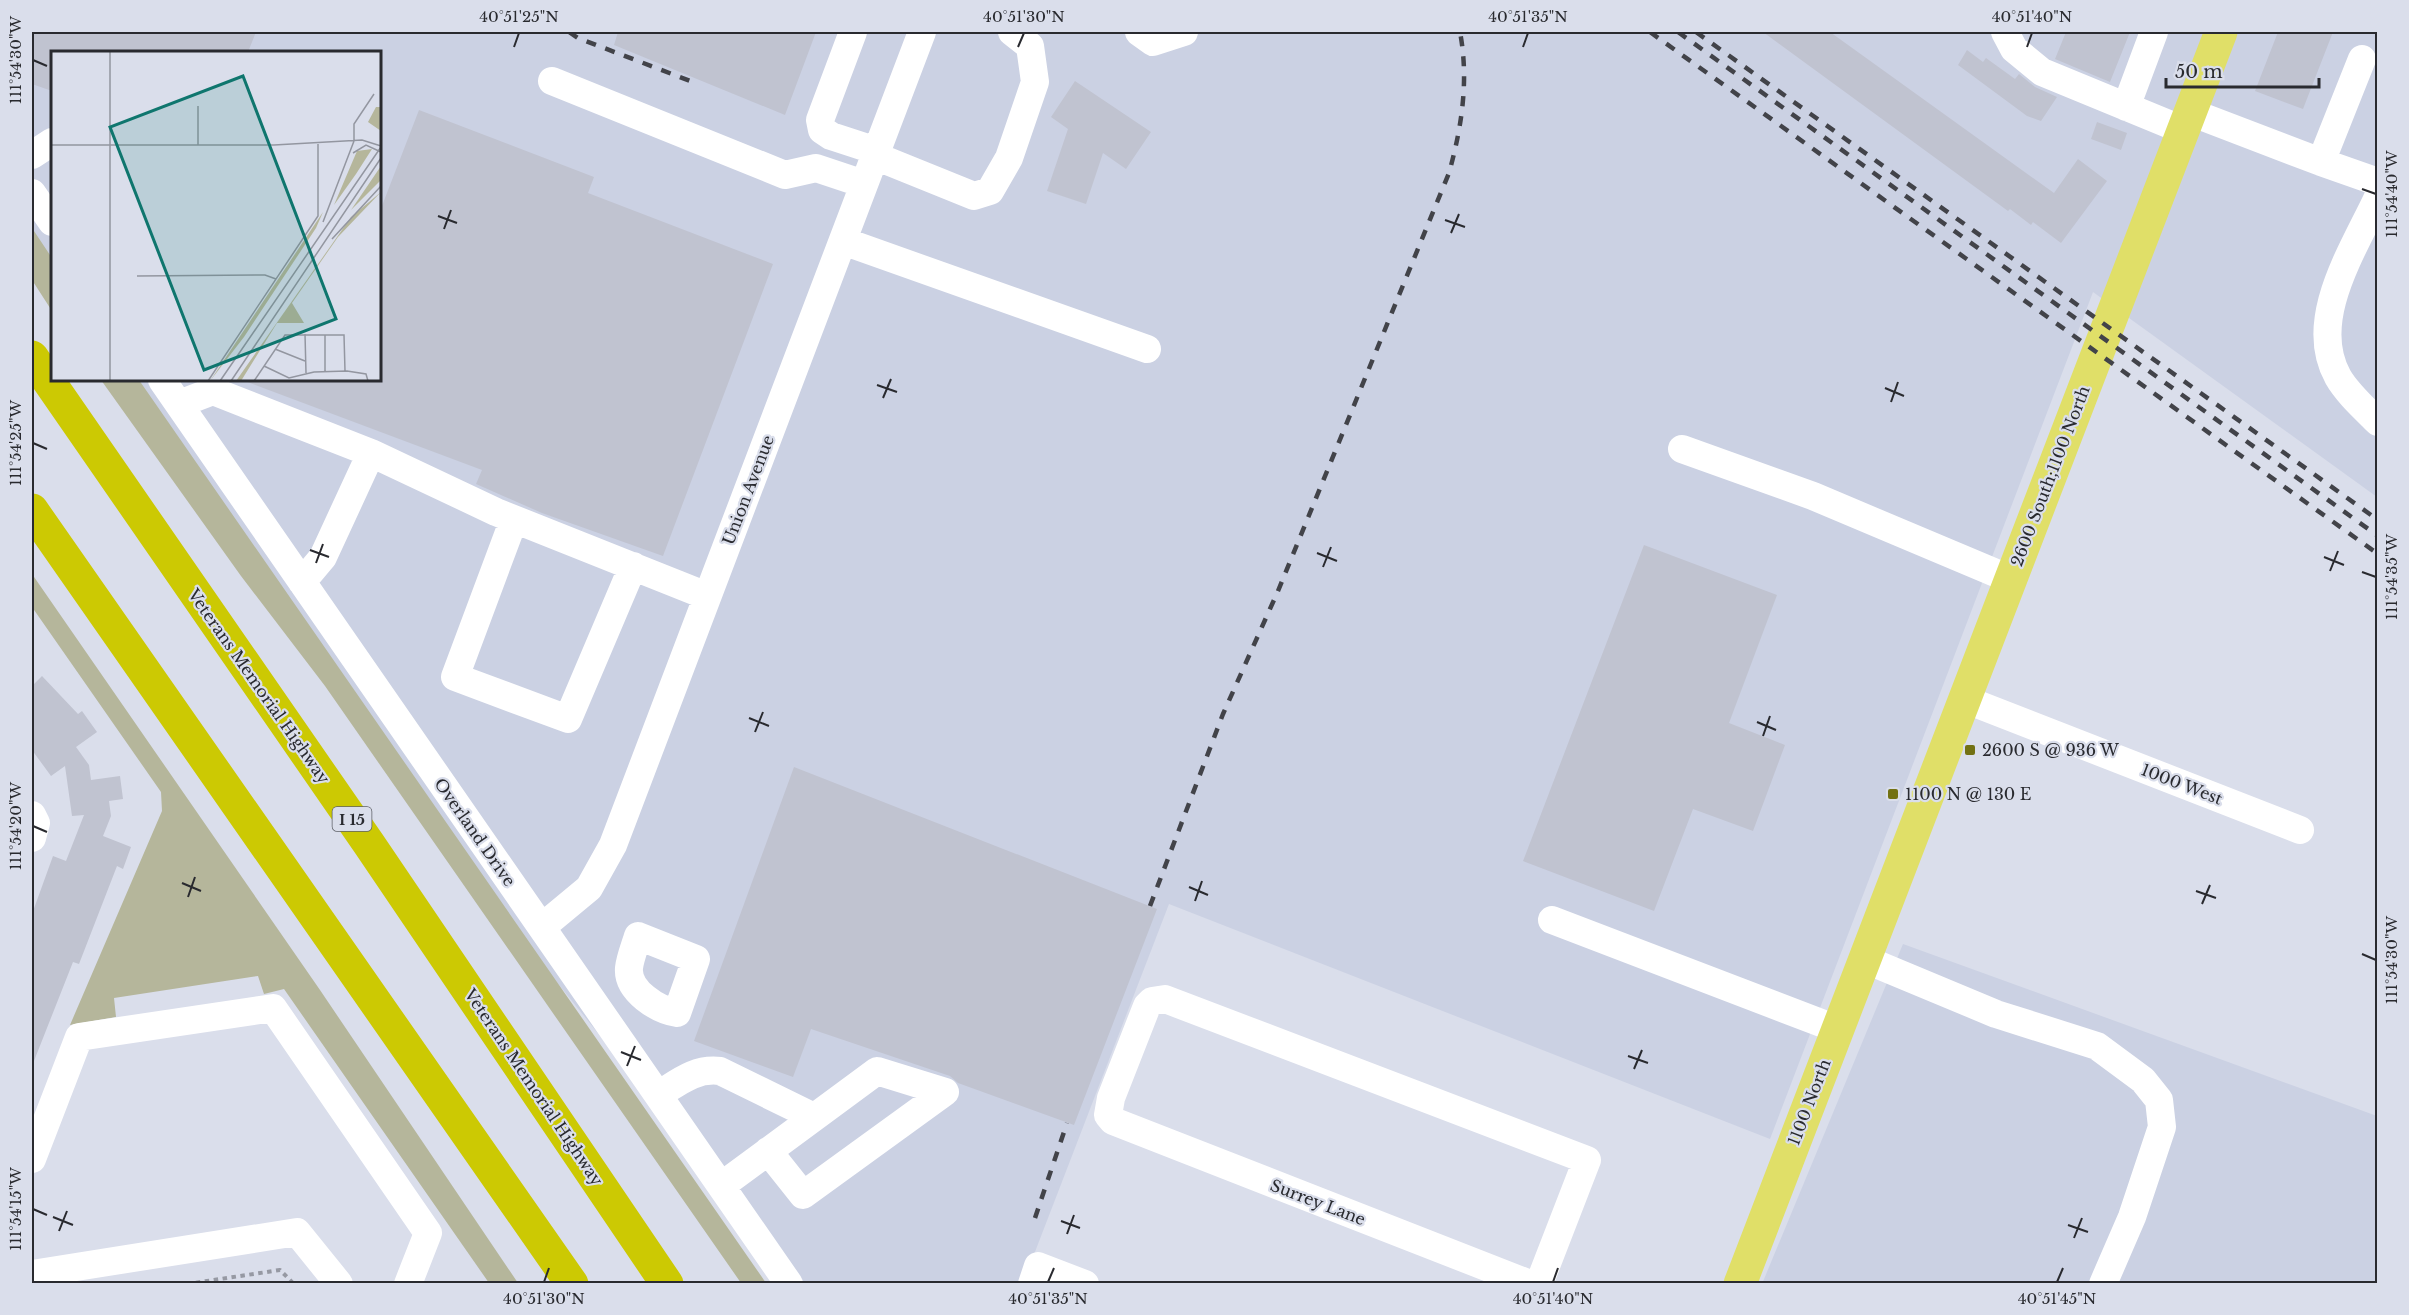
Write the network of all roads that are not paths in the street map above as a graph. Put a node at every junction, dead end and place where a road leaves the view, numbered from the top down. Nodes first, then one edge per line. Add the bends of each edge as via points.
1 (853, 32) edge
2 (922, 32) edge
3 (1012, 32) edge
4 (1139, 32) edge
5 (1184, 32) edge
6 (2005, 32) edge
7 (2154, 32) edge
8 (2221, 32) edge
9 (2362, 59) dead end
10 (552, 81) dead end
11 (2126, 107) junction
12 (2187, 121) junction
13 (51, 143) edge
14 (876, 154) junction
15 (32, 155) edge
16 (2321, 162) junction
17 (2378, 182) edge
18 (864, 184) junction
19 (32, 193) edge
20 (2378, 197) edge
21 (51, 221) edge
22 (843, 241) junction
23 (1147, 349) dead end
24 (32, 357) edge
25 (163, 381) edge
26 (179, 404) junction
27 (2378, 422) edge
28 (1682, 449) dead end
29 (371, 453) junction
30 (32, 510) edge
31 (514, 519) junction
32 (633, 566) junction
33 (2010, 579) junction
34 (302, 582) junction
35 (708, 596) junction
36 (1964, 699) junction
37 (32, 815) edge
38 (2300, 830) dead end
39 (32, 838) edge
40 (1552, 920) dead end
41 (1879, 921) joint
42 (542, 927) junction
43 (1864, 959) junction
44 (640, 992) dead end
45 (602, 1015) junction
46 (1838, 1029) junction
47 (398, 1036) junction
48 (658, 1095) junction
49 (814, 1117) junction
50 (768, 1151) junction
51 (32, 1159) edge
52 (721, 1186) junction
53 (32, 1274) edge
54 (1035, 1275) edge
55 (339, 1284) edge
56 (408, 1284) edge
57 (546, 1284) edge
58 (572, 1284) edge
59 (667, 1284) edge
60 (789, 1284) edge
61 (1085, 1284) edge
62 (1530, 1284) edge
63 (1539, 1284) edge
64 (1740, 1284) edge
65 (2103, 1284) edge

1 - 14 street via 820,120 822,130 831,136
2 - 14 street, Union Avenue
3 - 14 street via 1030,46 1035,82 1009,158 990,191 974,196
4 - 5 street via 1153,42
6 - 11 street via 2014,49 2042,72
7 - 11 street
8 - 12 main road, 2600 South;1100 North
9 - 16 street
10 - 18 street via 784,175 816,168
11 - 12 street
12 - 16 street
12 - 33 main road, 2600 South;1100 North
13 - 15 street
14 - 18 street, Union Avenue
16 - 17 street
18 - 22 street, Union Avenue
19 - 21 street
20 - 27 street via 2336,290 2327,324 2329,356 2338,378
22 - 23 street
22 - 35 street, Union Avenue
24 - 59 highway, Veterans Memorial Highway / I 15
25 - 26 street, Overland Drive
26 - 29 street via 213,391
26 - 34 street, Overland Drive
28 - 33 street via 1813,496
29 - 31 street
29 - 34 street via 324,557
30 - 47 highway
31 - 32 street
31 - 32 street via 455,677 568,719
32 - 35 street
33 - 36 main road, 2600 South;1100 North
34 - 42 street, Overland Drive
35 - 42 street, Union Avenue via 601,869 572,905
36 - 38 street, 1000 West
36 - 41 main road, 2600 South;1100 North
37 - 39 street via 36,823
40 - 46 street
41 - 43 main road, 1100 North
42 - 45 street, Overland Drive
43 - 46 main road, 1100 North
43 - 65 street via 1996,1014 2097,1046 2142,1080 2159,1100 2162,1128 2132,1217
44 - 45 street
45 - 48 street, Overland Drive
46 - 64 main road, 1100 North
47 - 57 highway
47 - 58 highway
48 - 49 street via 695,1072 720,1071
48 - 52 street, Overland Drive
49 - 50 street
49 - 50 street via 877,1071 945,1092 803,1195
50 - 52 street
51 - 56 street via 79,1037 273,1008 428,1233
52 - 60 street, Overland Drive
53 - 55 street via 297,1232
54 - 61 street
62 - 63 street, Surrey Lane via 1119,1125 1108,1115 1111,1098 1143,1014 1152,1001 1165,999 1587,1160

